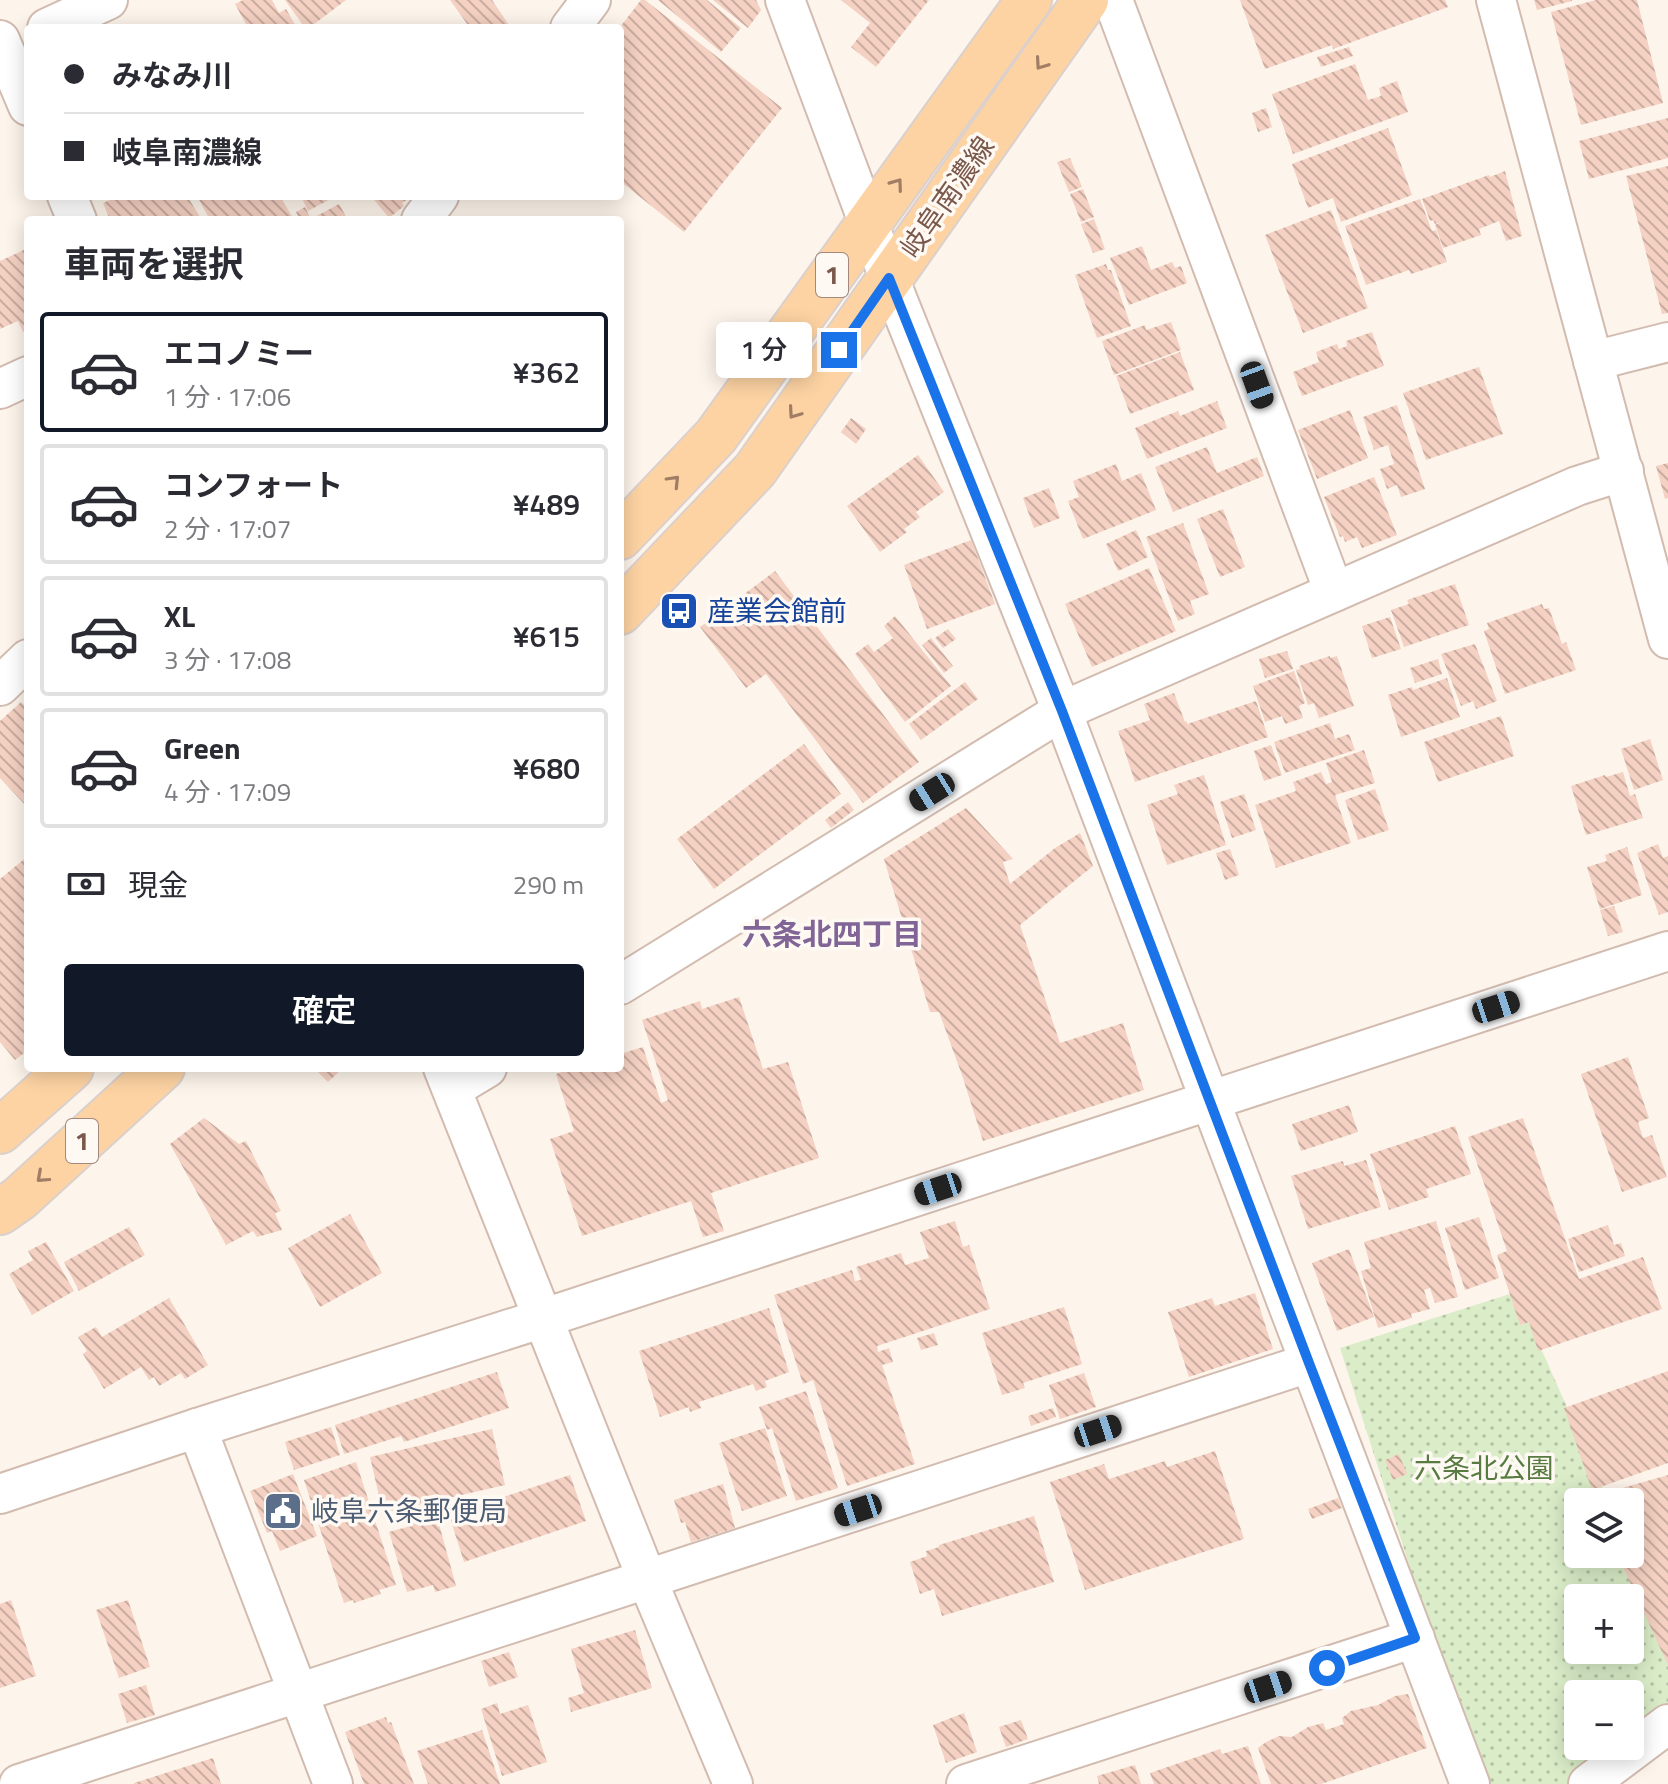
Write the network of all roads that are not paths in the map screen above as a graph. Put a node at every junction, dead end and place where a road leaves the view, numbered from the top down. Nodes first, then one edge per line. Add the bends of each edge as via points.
1 (108, 0) edge
2 (591, 0) edge
3 (785, 0) edge
4 (1029, 0) edge
5 (1086, 0) edge
6 (1113, 0) edge
7 (1496, 0) edge
8 (56, 24) edge
9 (573, 24) edge
10 (8, 44) edge
11 (24, 94) edge
12 (869, 222) junction
13 (889, 278) junction
14 (1668, 342) edge
15 (1593, 361) junction
16 (24, 378) edge
17 (0, 389) edge
18 (1624, 471) junction
19 (624, 533) edge
20 (1334, 592) junction
21 (624, 608) edge
22 (1668, 639) edge
23 (24, 663) edge
24 (0, 686) edge
25 (1062, 711) junction
26 (1668, 951) edge
27 (624, 983) edge
28 (66, 1072) edge
29 (158, 1072) edge
30 (473, 1072) edge
31 (448, 1079) edge
32 (1210, 1100) junction
33 (0, 1131) edge
34 (0, 1212) edge
35 (544, 1318) junction
36 (1309, 1363) junction
37 (197, 1428) junction
38 (0, 1494) edge
39 (647, 1579) junction
40 (1415, 1638) junction
41 (299, 1692) junction
42 (1668, 1724) edge
43 (19, 1784) edge
44 (333, 1784) edge
45 (733, 1784) edge
46 (966, 1784) edge
47 (1470, 1784) edge
48 (1588, 1784) edge

1 - 8 street
2 - 9 street
3 - 12 street
12 -> 4 main road, 岐阜南濃線 / 1
5 -> 13 main road, 岐阜南濃線 / 1
6 - 20 street
7 - 15 street
10 - 11 street
12 - 13 street
19 -> 12 main road, 岐阜南濃線 / 1 via 716,436
13 -> 21 main road, 岐阜南濃線 / 1 via 755,470
13 - 25 street
14 - 15 street
15 - 18 street
16 - 17 street
18 - 20 street via 1577,486
18 - 22 street
20 - 25 street
23 - 24 street
25 - 27 street
25 - 32 street
26 - 32 street
28 - 33 main road, 1
29 -> 34 main road, 1
30 - 31 street
31 - 35 street
32 - 35 street
32 - 36 street
35 - 37 street
35 - 39 street
36 - 39 street
36 - 40 street
37 - 38 street
37 - 41 street
39 - 41 street
39 - 45 street
40 - 46 street
40 - 47 street
41 - 43 street
41 - 44 street
42 - 48 street

